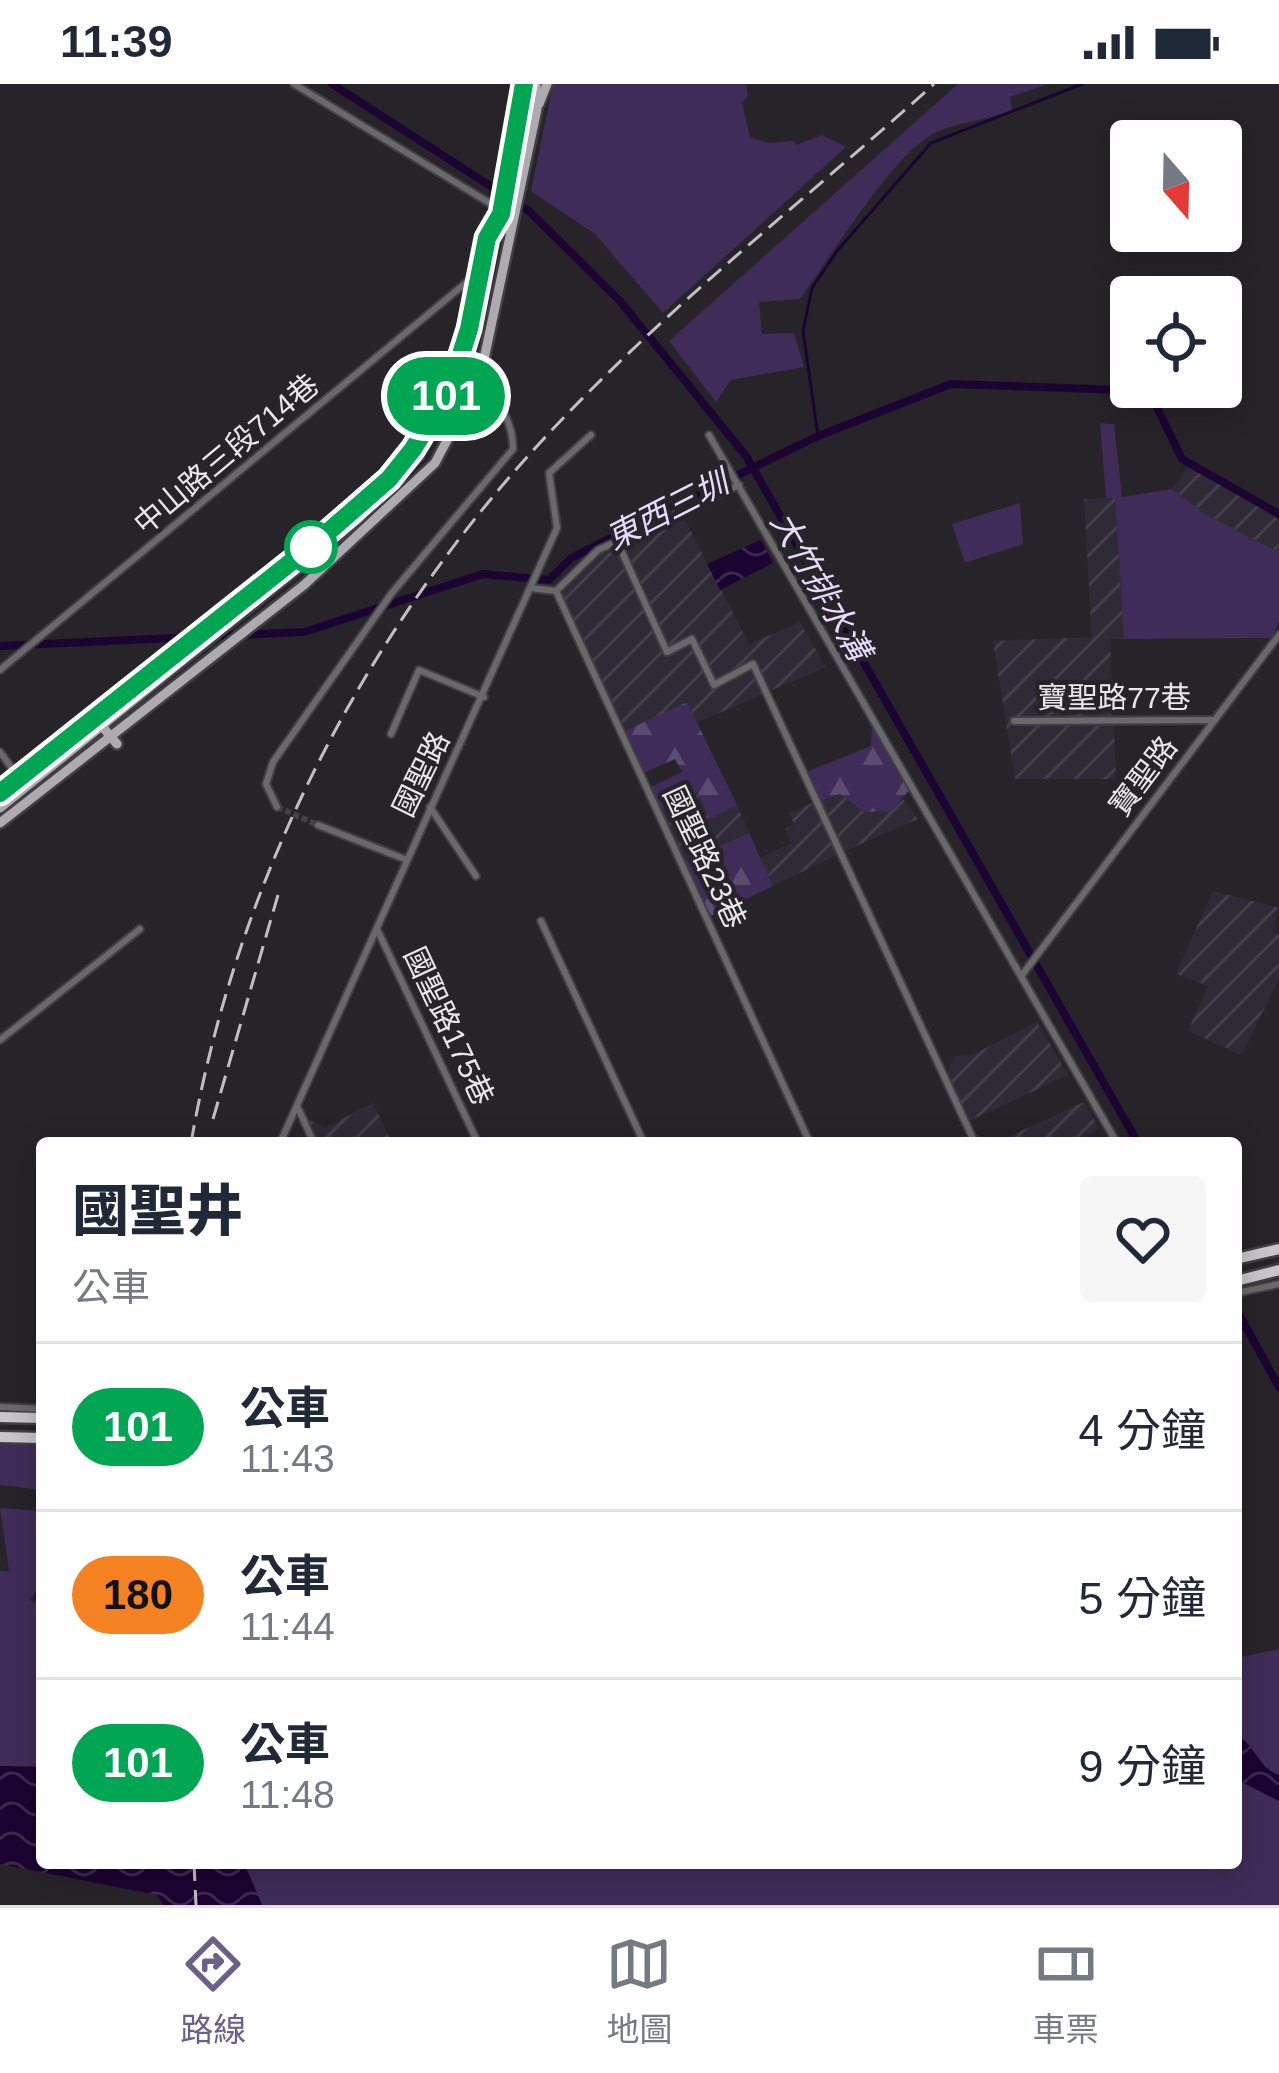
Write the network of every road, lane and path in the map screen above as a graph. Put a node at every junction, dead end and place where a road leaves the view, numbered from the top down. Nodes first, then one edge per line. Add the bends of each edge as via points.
1 (294, 84) edge
2 (524, 84) edge
3 (536, 84) edge
4 (547, 84) edge
5 (536, 109) junction
6 (501, 213) junction
7 (514, 216) junction
8 (479, 272) dead end
9 (463, 364) junction
10 (480, 378) junction
11 (591, 435) dead end
12 (709, 435) dead end
13 (739, 484) junction
14 (617, 541) junction
15 (290, 569) junction
16 (306, 588) junction
17 (531, 588) junction
18 (556, 591) junction
19 (1279, 635) edge
20 (0, 670) edge
21 (484, 697) junction
22 (1215, 720) junction
23 (1014, 722) dead end
24 (106, 731) junction
25 (391, 734) dead end
26 (0, 752) edge
27 (19, 778) dead end
28 (277, 807) dead end
29 (430, 807) junction
30 (0, 808) edge
31 (0, 823) edge
32 (318, 825) tunnel mouth
33 (407, 860) junction
34 (476, 877) dead end
35 (542, 921) dead end
36 (377, 928) junction
37 (140, 929) dead end
38 (1022, 975) junction
39 (0, 1040) edge
40 (297, 1106) junction
41 (283, 1137) edge
42 (311, 1137) edge
43 (475, 1137) edge
44 (641, 1137) edge
45 (807, 1137) edge
46 (972, 1137) edge
47 (1114, 1137) edge
48 (1279, 1249) edge
49 (1242, 1258) edge
50 (1279, 1270) edge
51 (1242, 1279) edge
52 (1279, 1284) edge
53 (1242, 1291) edge
54 (0, 1412) edge
55 (36, 1413) edge
56 (0, 1438) edge
57 (36, 1441) edge

1 - 6 street
2 - 6 main road
3 - 5 main road
4 - 5 main road
5 - 7 main road
6 - 7 street
6 - 9 main road
7 - 10 main road
8 - 20 street, 中山路三段714巷
9 - 10 street
9 - 15 main road via 438,429 396,485
10 - 16 main road via 435,463
10 - 28 street via 513,449 404,578 273,762 266,784
11 - 17 street, 國聖路 via 549,473 557,528
12 - 13 street
13 - 14 street
13 - 38 street
14 - 18 street via 583,560
14 - 46 street via 667,652 692,640 714,685 753,664
15 - 16 main road
15 - 24 main road
16 - 24 main road
17 - 18 street
17 - 21 street, 國聖路
18 - 45 street, 國聖路23巷
19 - 22 street, 寶聖路
21 - 25 street via 419,670
21 - 29 street, 國聖路
22 - 23 street, 寶聖路77巷
22 - 38 street, 寶聖路
24 - 30 main road
24 - 31 main road
26 - 27 street
29 - 33 street, 國聖路
29 - 34 street
32 - 33 street
33 - 36 street, 國聖路
35 - 44 street
36 - 40 street, 國聖路
36 - 43 street, 國聖路175巷
37 - 39 street
38 - 47 street
40 - 41 street, 國聖路
40 - 42 street
48 - 49 highway
50 - 51 highway
52 - 53 street
54 - 55 highway
56 - 57 highway

